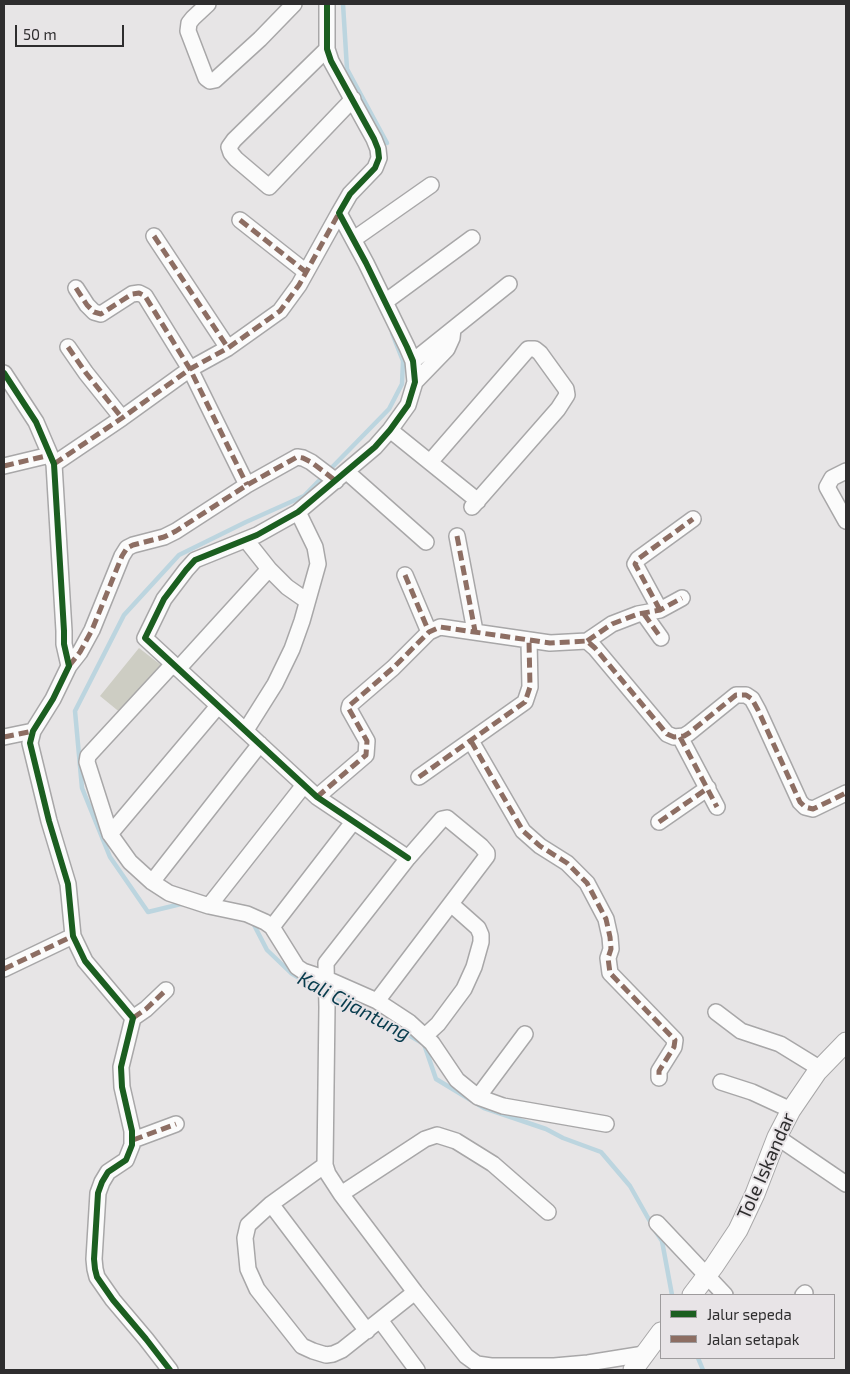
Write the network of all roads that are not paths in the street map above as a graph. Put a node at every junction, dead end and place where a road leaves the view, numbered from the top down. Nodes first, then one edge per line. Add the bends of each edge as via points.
1 (208, 4) edge
2 (294, 4) edge
3 (327, 4) edge
4 (327, 49) junction
5 (353, 99) junction
6 (431, 185) dead end
7 (338, 213) junction
8 (240, 220) dead end
9 (154, 236) dead end
10 (472, 238) dead end
11 (354, 240) junction
12 (306, 272) junction
13 (509, 284) dead end
14 (76, 288) dead end
15 (385, 302) junction
16 (453, 329) junction
17 (68, 347) dead end
18 (228, 348) junction
19 (413, 361) junction
20 (190, 369) junction
21 (4, 373) edge
22 (415, 382) junction
23 (122, 418) junction
24 (390, 430) junction
25 (52, 460) junction
26 (430, 462) junction
27 (4, 466) edge
28 (846, 471) edge
29 (333, 474) junction
30 (247, 485) junction
31 (298, 512) junction
32 (693, 519) dead end
33 (846, 521) edge
34 (457, 536) dead end
35 (246, 540) junction
36 (426, 542) dead end
37 (269, 569) junction
38 (405, 574) dead end
39 (682, 598) dead end
40 (307, 601) junction
41 (660, 610) junction
42 (644, 614) junction
43 (475, 631) junction
44 (429, 632) junction
45 (662, 638) dead end
46 (530, 641) junction
47 (587, 641) junction
48 (69, 666) junction
49 (175, 666) junction
50 (218, 706) junction
51 (246, 730) junction
52 (33, 731) junction
53 (4, 736) edge
54 (680, 737) junction
55 (471, 740) junction
56 (260, 744) junction
57 (419, 777) dead end
58 (304, 785) junction
59 (708, 788) junction
60 (846, 794) edge
61 (317, 797) junction
62 (717, 807) dead end
63 (353, 822) junction
64 (659, 822) dead end
65 (110, 834) junction
66 (408, 858) junction
67 (152, 882) junction
68 (451, 904) junction
69 (209, 906) junction
70 (272, 927) junction
71 (73, 936) junction
72 (4, 969) edge
73 (327, 982) junction
74 (166, 990) dead end
75 (377, 1001) junction
76 (716, 1012) dead end
77 (132, 1018) junction
78 (525, 1034) dead end
79 (425, 1036) junction
80 (846, 1042) edge
81 (820, 1068) junction
82 (659, 1078) dead end
83 (721, 1082) dead end
84 (478, 1097) junction
85 (791, 1110) junction
86 (176, 1124) dead end
87 (606, 1124) dead end
88 (777, 1137) junction
89 (133, 1140) junction
90 (325, 1165) junction
91 (846, 1184) edge
92 (341, 1194) junction
93 (271, 1204) junction
94 (548, 1212) dead end
95 (656, 1223) dead end
96 (707, 1276) junction
97 (415, 1292) junction
98 (694, 1293) edge
99 (724, 1294) edge
100 (380, 1320) junction
101 (367, 1330) junction
102 (653, 1343) edge
103 (170, 1370) edge
104 (417, 1370) edge
105 (633, 1370) edge

1 - 2 street via 189,23 188,31 206,78 215,80
3 - 4 street
4 - 5 street
4 - 5 street via 234,140 229,147 231,153 269,187
5 - 7 street via 378,149 379,158 375,168 350,194
6 - 11 street
7 - 11 street
7 - 12 street
8 - 12 street
9 - 18 street
10 - 15 street
11 - 15 street
12 - 18 street via 280,310
13 - 16 street
14 - 20 street via 94,312 102,314 132,294 145,296
15 - 19 street
16 - 19 street
16 - 22 street via 447,349
17 - 23 street
18 - 20 street
19 - 22 street
20 - 23 street
20 - 30 street
21 - 25 street via 36,422
22 - 24 street via 408,405
23 - 25 street
24 - 26 street
24 - 29 street via 375,447
25 - 27 street
25 - 48 street via 64,644
26 - 26 street via 528,349 535,349 566,389 567,395 558,409 475,504
28 - 33 street via 832,478 827,487
29 - 30 street via 297,457
29 - 31 street
29 - 36 street
30 - 48 street via 164,537 128,548 92,630
31 - 35 street
31 - 40 street via 315,547 318,564
32 - 41 street via 635,564
34 - 43 street
35 - 37 street
35 - 49 street via 195,560 164,599 145,638
37 - 40 street
37 - 49 street
38 - 44 street
39 - 41 street
40 - 51 street via 292,649 275,684
41 - 42 street
42 - 45 street
42 - 47 street via 612,624
43 - 44 street via 440,627
43 - 46 street
44 - 61 street via 350,705 349,709 367,741 366,755
46 - 47 street
46 - 55 street via 530,687 524,702
47 - 54 street via 666,734
48 - 52 street
49 - 50 street
49 - 65 street via 88,756 87,762
50 - 51 street
50 - 65 street
51 - 56 street
52 - 53 street
52 - 71 street via 30,743 68,884
54 - 59 street
54 - 60 street via 732,697 742,694 752,700 758,710 802,805 813,809
55 - 57 street
55 - 82 street via 524,831 567,863 587,883 608,928 612,976 675,1040 658,1072
56 - 58 street
56 - 67 street
58 - 61 street
58 - 69 street
59 - 62 street
59 - 64 street
61 - 63 street
63 - 66 street
63 - 70 street
65 - 67 street via 130,862
66 - 68 street via 444,818 481,846 487,853 486,859
66 - 73 street via 326,963
67 - 69 street via 169,893
68 - 75 street
68 - 79 street via 478,928 481,942 464,989
69 - 70 street via 247,914
70 - 73 street via 297,967
71 - 72 street
71 - 77 street via 85,960
73 - 75 street
73 - 90 street
74 - 77 street
75 - 79 street
76 - 81 street via 742,1031 780,1044
77 - 89 street via 121,1067
78 - 84 street
79 - 84 street via 457,1080
80 - 81 main road, Tole Iskandar
81 - 85 main road, Tole Iskandar
83 - 85 street
84 - 87 street via 503,1106
85 - 88 main road, Tole Iskandar
86 - 89 street
88 - 91 street
88 - 96 main road, Tole Iskandar via 748,1210
89 - 103 street via 126,1160 108,1172 98,1193 95,1269 113,1300
90 - 92 street
90 - 93 street
92 - 94 street via 425,1139 438,1135 456,1141 493,1164
92 - 97 street
93 - 101 street
93 - 101 street via 250,1222 246,1233 248,1269 257,1289 302,1346 314,1351 333,1354
95 - 96 street
96 - 98 main road, Tole Iskandar
96 - 99 street
97 - 100 street
97 - 102 street via 466,1356 483,1365 588,1363
100 - 101 street
100 - 104 street
102 - 105 main road

